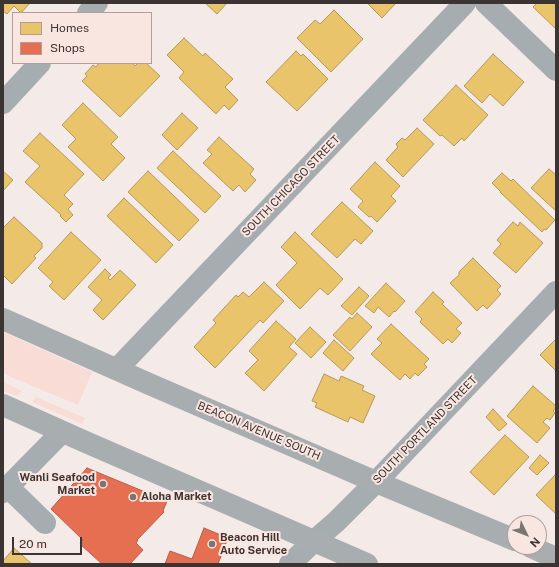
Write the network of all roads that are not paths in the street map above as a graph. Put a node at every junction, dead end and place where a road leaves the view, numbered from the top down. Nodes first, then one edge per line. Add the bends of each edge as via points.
1 (97, 3) edge
2 (466, 3) edge
3 (486, 3) edge
4 (89, 12) edge
5 (39, 64) edge
6 (556, 70) edge
7 (3, 103) edge
8 (556, 292) edge
9 (3, 319) edge
10 (117, 369) junction
11 (3, 406) edge
12 (62, 432) junction
13 (376, 482) junction
14 (6, 490) edge
15 (45, 523) dead end
16 (507, 537) edge
17 (314, 541) junction
18 (290, 564) edge
19 (367, 564) edge

1 - 4 street
2 - 10 street, SOUTH CHICAGO STREET
3 - 6 street
5 - 7 street
8 - 13 street, SOUTH PORTLAND STREET
9 - 10 main road, BEACON AVENUE SOUTH
10 - 13 main road, BEACON AVENUE SOUTH
11 - 12 main road
12 - 14 street
12 - 17 main road
13 - 16 main road, BEACON AVENUE SOUTH
13 - 17 street, SOUTH PORTLAND STREET
14 - 15 street
17 - 18 street, SOUTH PORTLAND STREET
17 - 19 main road

